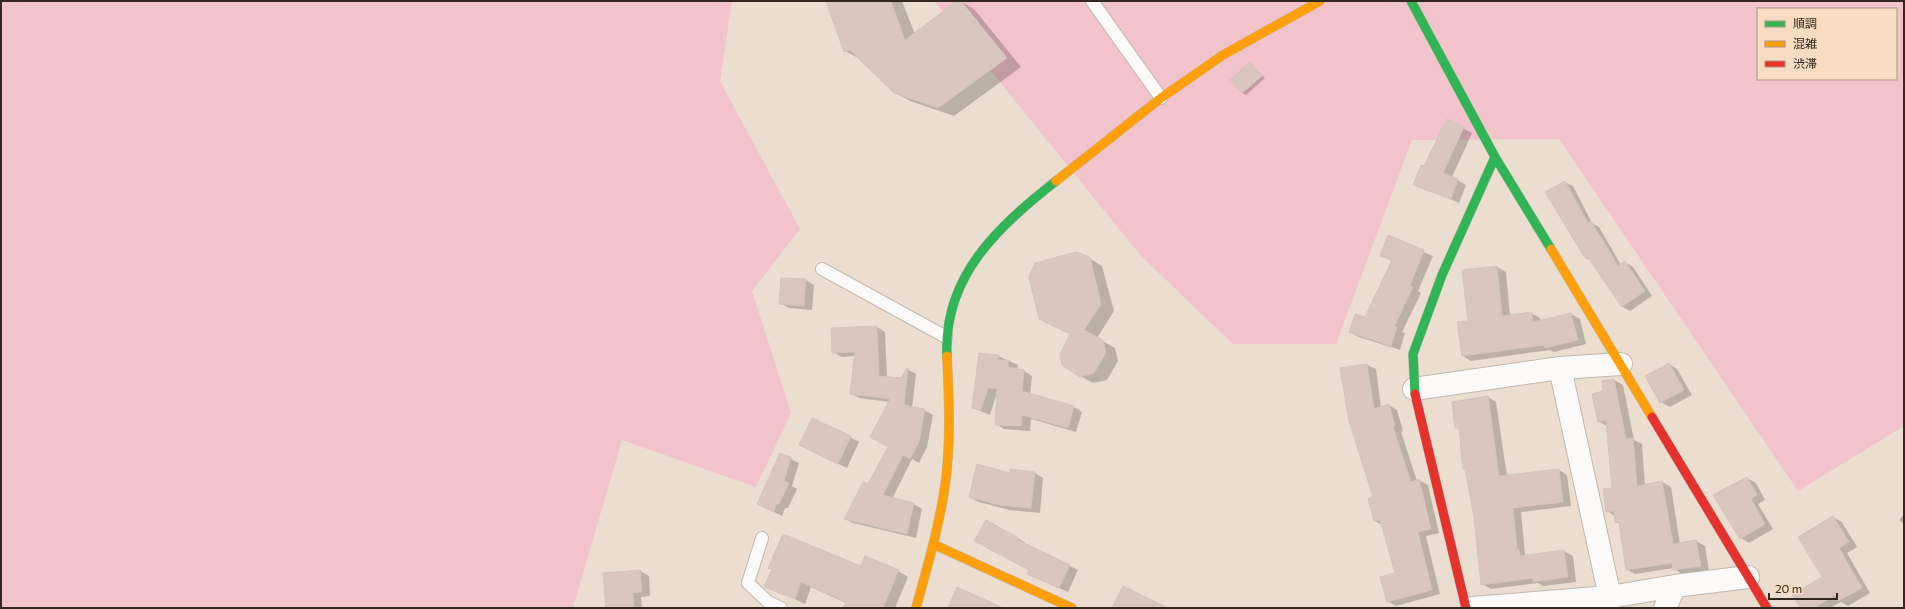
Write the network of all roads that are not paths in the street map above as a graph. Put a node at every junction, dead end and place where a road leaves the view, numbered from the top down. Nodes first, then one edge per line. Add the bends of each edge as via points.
1 (1092, 1) edge
2 (1320, 1) edge
3 (1411, 1) edge
4 (1161, 98) junction
5 (1495, 157) junction
6 (822, 269) dead end
7 (946, 337) junction
8 (1621, 364) junction
9 (1560, 368) junction
10 (1414, 389) junction
11 (762, 538) dead end
12 (933, 544) junction
13 (1748, 577) junction
14 (1676, 586) junction
15 (1610, 597) junction
16 (781, 608) edge
17 (916, 608) edge
18 (1072, 608) edge
19 (1466, 608) edge
20 (1472, 608) edge
21 (1665, 608) edge
22 (1767, 608) edge

1 - 4 lane
2 - 4 street via 1223,55
3 - 5 street
4 - 7 street via 1019,210 988,241 965,275 953,305
5 - 8 street
5 - 10 street via 1442,275 1413,354
6 - 7 lane
7 - 12 street via 950,430 945,487
8 - 9 street
8 - 13 street
9 - 10 street
9 - 15 street
10 - 19 street
11 - 16 lane via 748,583 768,602
12 - 17 street
12 - 18 street
13 - 14 street
13 - 22 street
14 - 15 street
14 - 21 street
15 - 20 street

